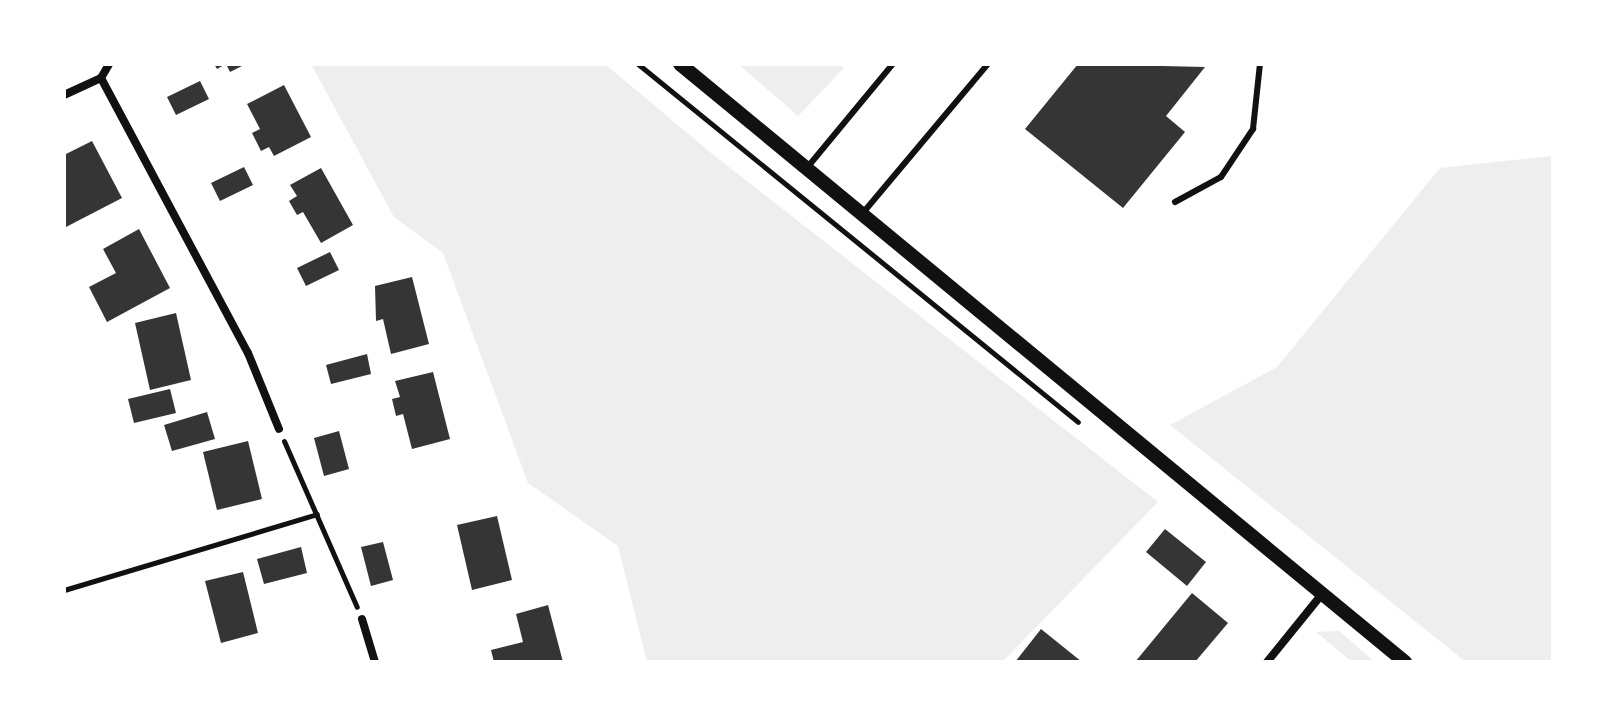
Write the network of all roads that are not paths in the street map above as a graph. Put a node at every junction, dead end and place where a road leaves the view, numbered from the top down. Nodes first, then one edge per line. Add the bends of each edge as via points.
1 (109, 64) edge
2 (680, 64) edge
3 (893, 64) edge
4 (988, 64) edge
5 (1260, 64) edge
6 (101, 78) junction
7 (64, 95) edge
8 (806, 169) junction
9 (1175, 202) dead end
10 (862, 214) junction
11 (279, 429) road end
12 (1322, 594) junction
13 (362, 619) road end
14 (375, 662) edge
15 (1267, 662) edge
16 (1405, 662) edge

1 - 6 street
2 - 8 street
3 - 8 lane
4 - 10 lane
5 - 9 lane via 1253,129 1221,177
6 - 7 street
6 - 11 street via 248,353
8 - 10 street
10 - 12 street
12 - 15 street
12 - 16 street
13 - 14 street

